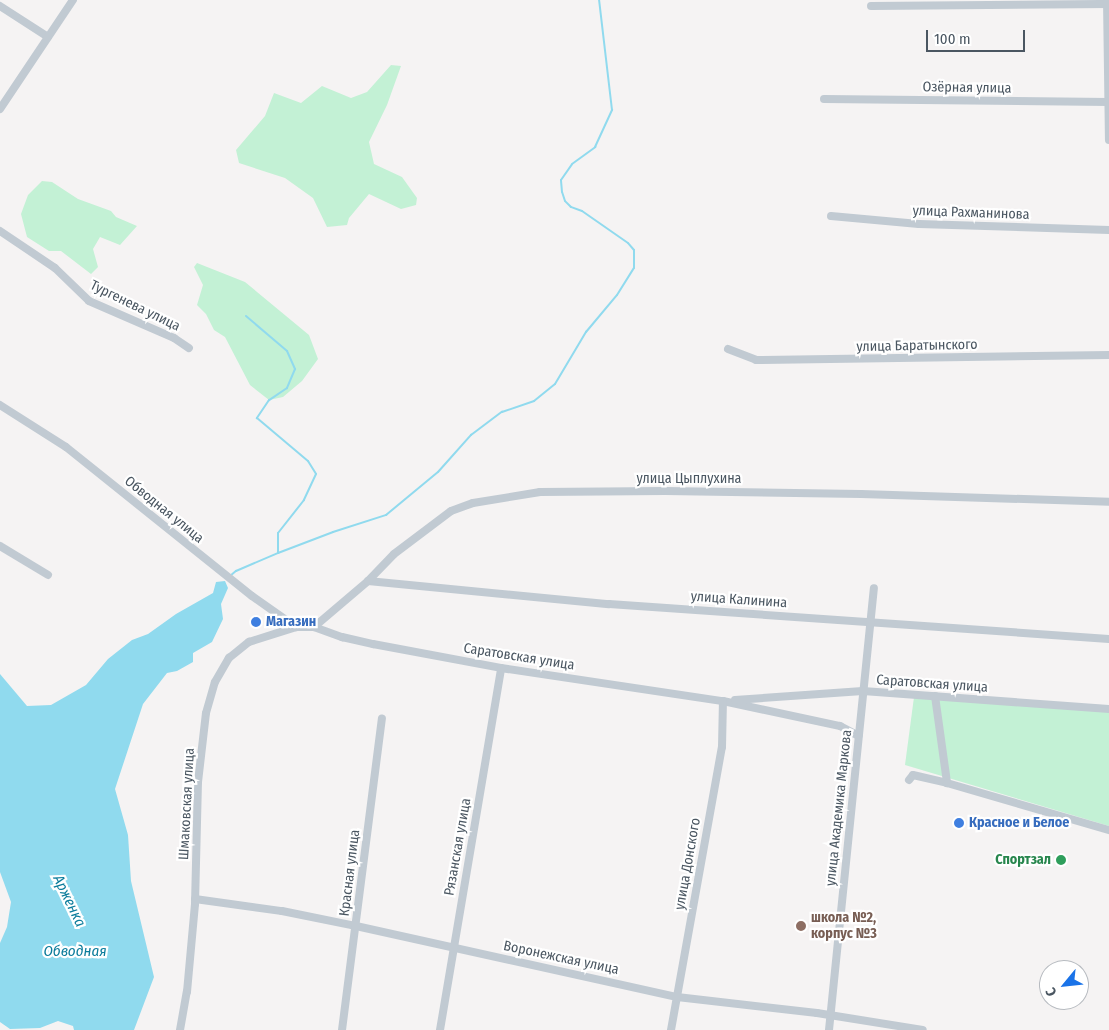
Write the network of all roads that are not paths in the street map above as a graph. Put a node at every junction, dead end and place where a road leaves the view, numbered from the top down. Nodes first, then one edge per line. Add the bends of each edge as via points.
1 (73, 0) edge
2 (1108, 3) edge
3 (0, 6) edge
4 (871, 6) dead end
5 (48, 37) junction
6 (824, 99) dead end
7 (1108, 102) edge
8 (0, 109) edge
9 (1109, 140) edge
10 (832, 216) dead end
11 (1109, 230) edge
12 (0, 231) edge
13 (189, 348) dead end
14 (728, 349) dead end
15 (1109, 355) edge
16 (0, 405) edge
17 (1109, 502) edge
18 (0, 546) edge
19 (48, 576) dead end
20 (368, 581) junction
21 (874, 588) dead end
22 (871, 622) junction
23 (296, 626) junction
24 (314, 627) junction
25 (1109, 639) edge
26 (501, 668) junction
27 (863, 691) junction
28 (935, 696) junction
29 (723, 701) junction
30 (1109, 709) edge
31 (382, 719) dead end
32 (859, 736) junction
33 (909, 780) dead end
34 (948, 783) junction
35 (1109, 830) edge
36 (195, 899) junction
37 (356, 926) junction
38 (454, 948) junction
39 (677, 997) junction
40 (831, 1016) junction
41 (180, 1030) edge
42 (342, 1030) edge
43 (440, 1030) edge
44 (671, 1030) edge
45 (829, 1030) edge
46 (923, 1030) edge

1 - 5 street
2 - 4 street
2 - 7 street
3 - 5 street
5 - 8 street
6 - 7 street, Озёрная улица
7 - 9 street
10 - 11 street, улица Рахманинова via 919,224
12 - 13 street, Тургенева улица via 54,268 90,301 174,338
14 - 15 street, улица Баратынского via 756,360
16 - 23 street, Обводная улица via 66,447 252,596
17 - 20 street, улица Цыплухина via 851,494 540,492 473,503 451,511 394,554
18 - 19 street
20 - 22 street, улица Калинина via 609,604
20 - 24 street, улица Цыплухина
21 - 22 street, улица Академика Маркова
22 - 25 street, улица Калинина
22 - 27 street, улица Академика Маркова
23 - 24 street
23 - 36 street, Шмаковская улица via 249,642 229,658 215,682 206,713 198,782
24 - 26 street, Саратовская улица via 357,641
26 - 29 street, Саратовская улица
26 - 38 street, Рязанская улица
27 - 28 street, Саратовская улица
27 - 29 street, Саратовская улица
27 - 32 street, улица Академика Маркова
28 - 30 street, Саратовская улица
28 - 34 street
29 - 32 street, Саратовская улица via 840,726
29 - 39 street, улица Донского via 722,747
31 - 37 street, Красная улица
32 - 40 street, улица Академика Маркова
33 - 34 street via 913,775
34 - 35 street
36 - 37 street, Воронежская улица via 282,911
36 - 41 street, Шмаковская улица via 187,992
37 - 38 street, Воронежская улица
37 - 42 street, Красная улица
38 - 39 street, Воронежская улица
38 - 43 street, Рязанская улица
39 - 40 street, Воронежская улица
39 - 44 street, улица Донского
40 - 45 street, улица Академика Маркова
40 - 46 street, Воронежская улица

